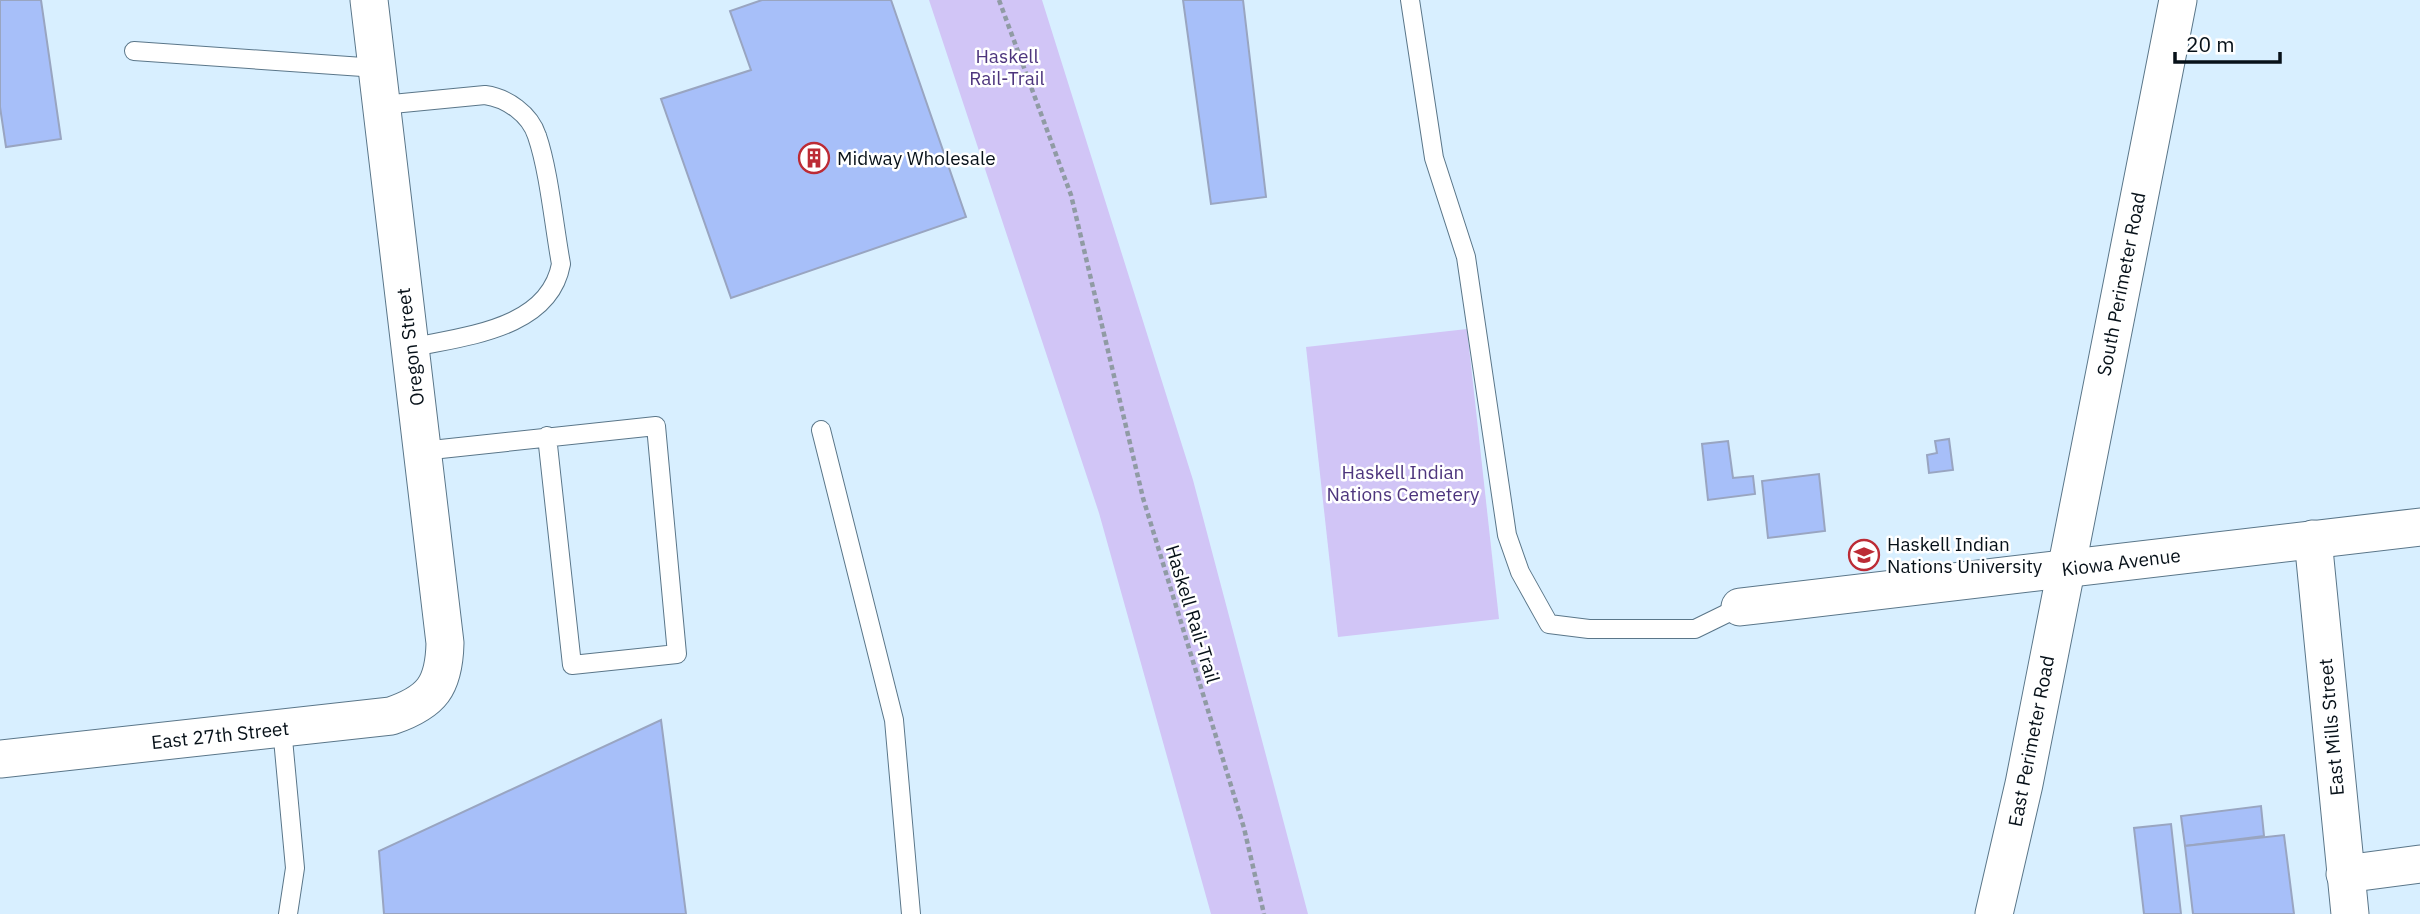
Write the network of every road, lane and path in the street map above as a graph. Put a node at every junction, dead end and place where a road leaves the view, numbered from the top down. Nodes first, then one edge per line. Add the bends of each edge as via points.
1 (369, 0) edge
2 (999, 0) edge
3 (1410, 0) edge
4 (2178, 0) edge
5 (134, 51) dead end
6 (377, 68) junction
7 (382, 105) junction
8 (410, 348) junction
9 (821, 430) dead end
10 (547, 436) junction
11 (422, 451) junction
12 (2420, 527) edge
13 (2313, 539) junction
14 (2064, 568) junction
15 (1740, 607) joint
16 (433, 692) joint
17 (282, 728) junction
18 (0, 759) edge
19 (2420, 864) edge
20 (2345, 874) junction
21 (288, 914) edge
22 (911, 914) edge
23 (1264, 914) edge
24 (1994, 914) edge
25 (2350, 914) edge

1 - 6 street, Oregon Street
2 - 23 path, Haskell Rail-Trail via 1071,195 1143,498 1244,828
3 - 15 lane via 1434,158 1466,257 1507,535 1520,572 1549,624 1589,629 1695,629
4 - 14 street, South Perimeter Road
5 - 6 lane
6 - 7 street, Oregon Street
7 - 8 street, Oregon Street
7 - 8 lane via 485,95 500,97 521,112 537,135 561,264 557,282 511,324
8 - 11 street, Oregon Street
9 - 22 lane via 894,720
10 - 10 lane via 572,665 677,654 656,426
10 - 11 lane
11 - 16 street, Oregon Street via 445,643 444,669
12 - 13 street, Kiowa Avenue
13 - 14 street, Kiowa Avenue
13 - 20 street, East Mills Street
14 - 15 street, Kiowa Avenue
14 - 24 street, East Perimeter Road via 2024,784
16 - 17 street, East 27th Street via 415,708 391,716
17 - 18 street, East 27th Street
17 - 21 lane via 295,868
19 - 20 street
20 - 25 street, East Mills Street

